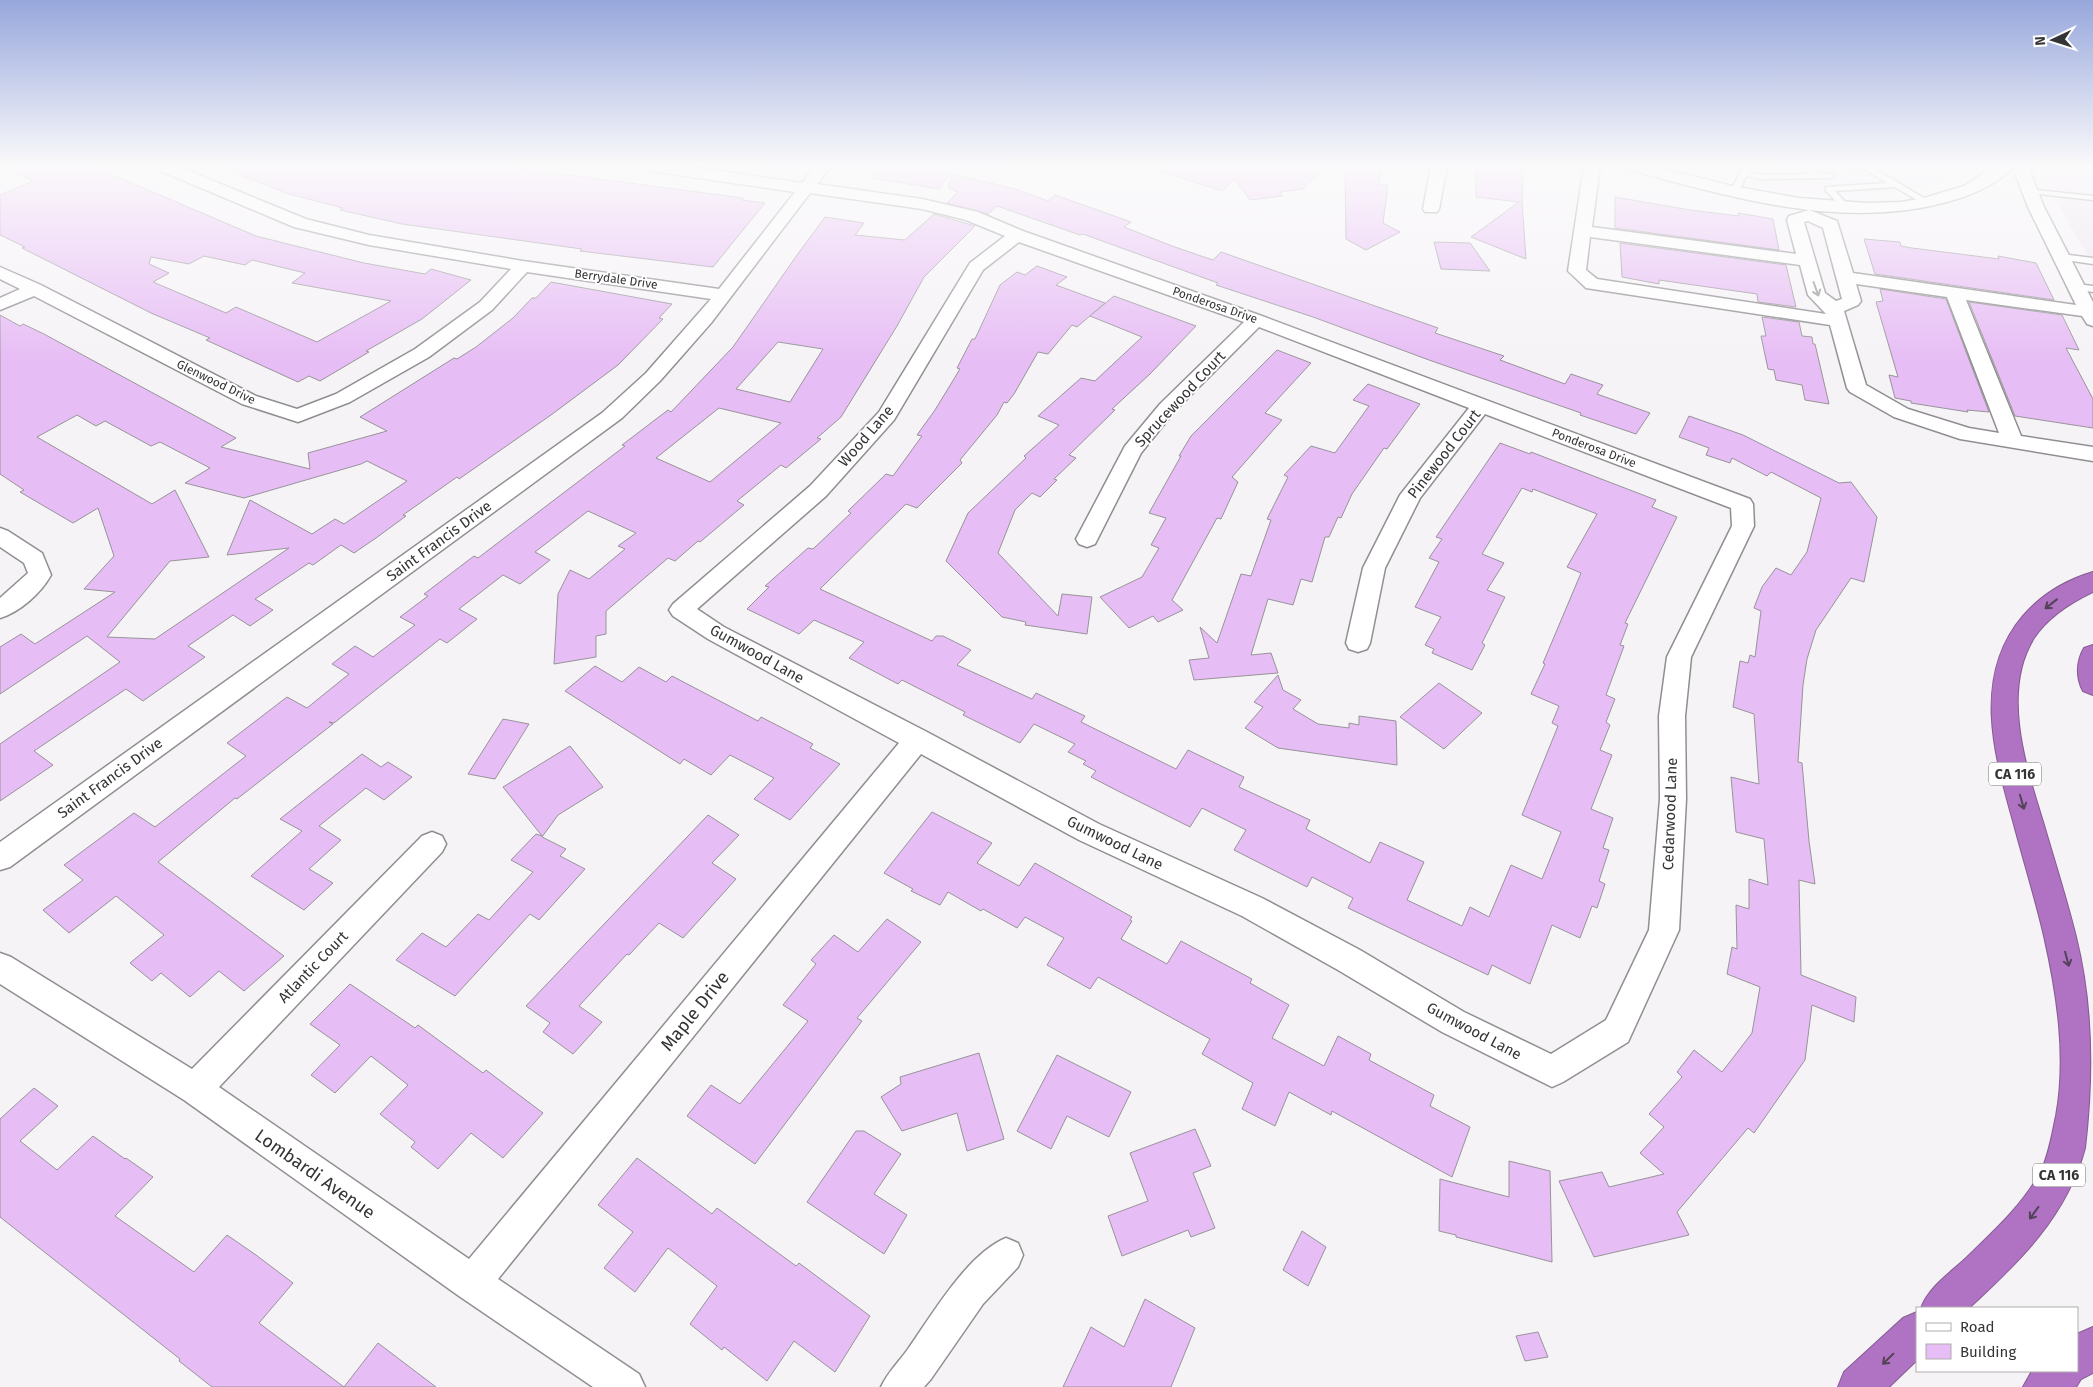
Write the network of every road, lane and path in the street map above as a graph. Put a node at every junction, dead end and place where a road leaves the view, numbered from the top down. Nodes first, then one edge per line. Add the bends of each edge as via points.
1 (331, 231) edge
2 (773, 231) edge
3 (1007, 231) edge
4 (1583, 231) joint
5 (1798, 231) edge
6 (1833, 231) edge
7 (2049, 231) edge
8 (1017, 235) junction
9 (2061, 256) junction
10 (1807, 261) junction
11 (2093, 261) edge
12 (523, 266) junction
13 (0, 272) edge
14 (1846, 277) junction
15 (2085, 288) edge
16 (35, 289) junction
17 (1954, 293) junction
18 (724, 295) junction
19 (0, 305) edge
20 (1836, 315) junction
21 (2091, 316) edge
22 (1256, 320) junction
23 (1482, 404) junction
24 (2013, 442) junction
25 (2093, 454) edge
26 (1743, 526) joint
27 (0, 536) edge
28 (1087, 540) dead end
29 (2093, 581) edge
30 (0, 609) edge
31 (681, 610) joint
32 (1358, 643) dead end
33 (2093, 655) edge
34 (2093, 684) edge
35 (918, 740) junction
36 (432, 844) dead end
37 (0, 858) edge
38 (0, 967) edge
39 (1552, 1070) joint
40 (195, 1089) junction
41 (1006, 1255) dead end
42 (472, 1283) junction
43 (1942, 1307) edge
44 (1916, 1333) edge
45 (2093, 1347) edge
46 (2078, 1359) edge
47 (2063, 1372) edge
48 (626, 1387) edge
49 (900, 1387) edge
50 (1859, 1387) edge
51 (2044, 1387) edge

1 - 12 street, Berrydale Drive
2 - 18 street, Saint Francis Drive
3 - 8 street, Ponderosa Drive
4 - 10 street
4 - 20 street via 1577,271 1592,284
5 - 10 street
6 - 14 street
7 - 9 street
8 - 22 street, Ponderosa Drive
8 - 31 street, Wood Lane via 976,267 887,416 818,490
9 - 11 lane
9 - 15 street
10 -> 20 street via 1817,295
12 - 16 street, Glenwood Drive via 486,306 422,353 343,398 298,416 249,400
12 - 18 street, Berrydale Drive
13 - 16 street, Glenwood Drive
14 - 17 street
14 - 20 street via 1852,301
15 - 21 street
16 - 19 street
17 - 21 street
17 - 24 street
18 - 37 street, Saint Francis Drive via 624,406
20 - 24 street via 1857,388 1901,413 1967,434
22 - 23 street, Ponderosa Drive
22 - 28 street, Sprucewood Court via 1167,408 1132,451
23 - 26 street, Ponderosa Drive via 1742,504
23 - 32 street, Pinewood Court via 1411,495 1374,568
24 - 25 street
26 - 39 street, Cedarwood Lane via 1680,657 1672,716 1673,799 1664,930 1617,1031
27 - 30 street via 34,559 40,575
29 -> 43 highway, CA 116 via 2056,600 2035,617 2009,663 2004,700 2012,767 2077,1001 2083,1048 2078,1118 2059,1175 2029,1220
31 - 35 street, Gumwood Lane via 716,633
33 - 34 highway
35 - 39 street, Gumwood Lane via 1089,832 1252,907 1453,1022
35 - 42 street, Maple Drive
36 - 40 street, Atlantic Court
38 - 40 street, Lombardi Avenue
40 - 42 street, Lombardi Avenue
41 - 49 street via 970,1292
42 - 48 street, Lombardi Avenue
44 -> 50 highway
45 - 46 highway
47 - 51 highway

